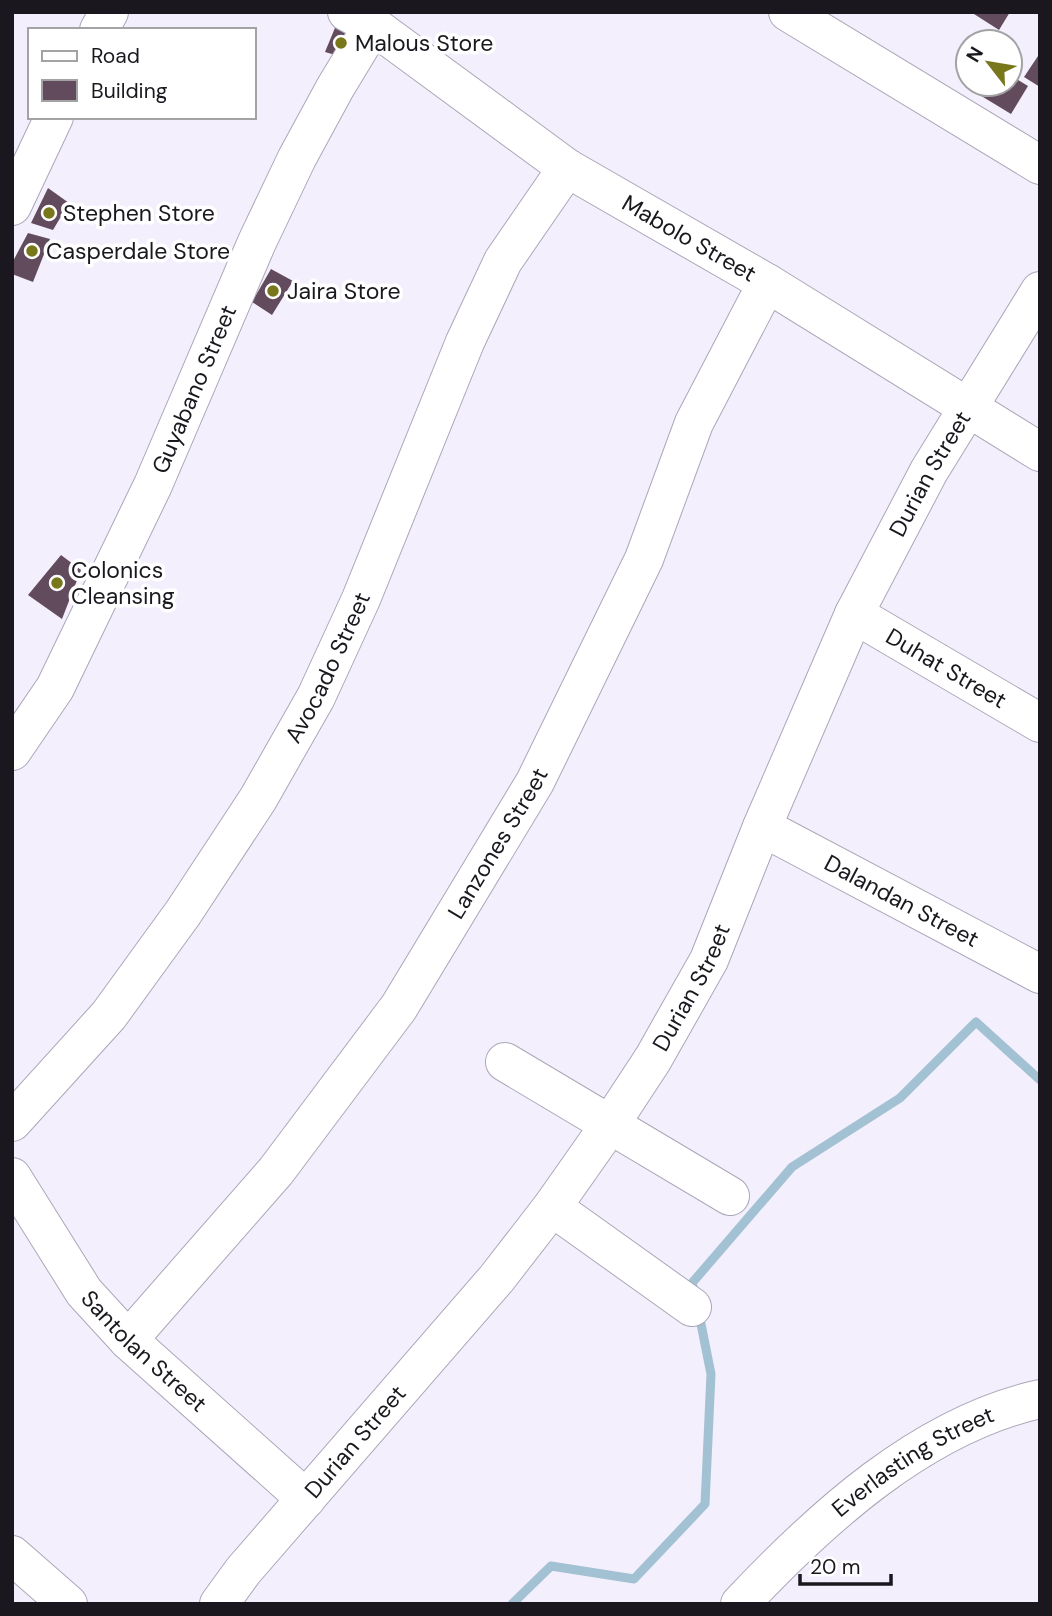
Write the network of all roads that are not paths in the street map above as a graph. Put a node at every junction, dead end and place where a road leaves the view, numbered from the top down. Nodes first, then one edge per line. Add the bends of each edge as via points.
1 (110, 12) edge
2 (788, 12) edge
3 (361, 20) edge
4 (100, 28) edge
5 (53, 119) edge
6 (1040, 165) edge
7 (567, 168) junction
8 (12, 206) edge
9 (767, 283) junction
10 (1040, 291) edge
11 (967, 407) junction
12 (1040, 452) edge
13 (854, 614) junction
14 (1040, 723) edge
15 (12, 751) edge
16 (762, 827) junction
17 (1040, 974) edge
18 (505, 1062) dead end
19 (12, 1122) edge
20 (611, 1124) junction
21 (12, 1177) edge
22 (730, 1196) dead end
23 (552, 1207) junction
24 (692, 1307) dead end
25 (128, 1340) junction
26 (1040, 1399) edge
27 (306, 1499) junction
28 (12, 1555) edge
29 (68, 1604) edge
30 (219, 1604) edge
31 (740, 1604) edge

1 - 4 street
2 - 6 street
3 - 7 street, Mabolo Street
3 - 15 street, Guyabano Street via 364,40 297,158 257,242 153,485 55,688
5 - 8 street
7 - 9 street, Mabolo Street
7 - 19 street, Avocado Street via 503,261 322,685 264,788 109,1016
9 - 11 street, Mabolo Street
9 - 25 street, Lanzones Street via 694,423 644,559 535,782 399,1007 276,1171
10 - 11 street, Durian Street
11 - 12 street, Mabolo Street
11 - 13 street, Durian Street
13 - 14 street, Duhat Street
13 - 16 street, Durian Street
16 - 17 street, Dalandan Street
16 - 20 street, Durian Street via 709,960
18 - 20 street
20 - 22 street
20 - 23 street, Durian Street
21 - 25 street, Santolan Street via 84,1292
23 - 24 street
23 - 27 street, Durian Street via 497,1278
25 - 27 street, Santolan Street
26 - 31 street, Everlasting Street via 967,1424 866,1487 778,1563
27 - 30 street, Durian Street
28 - 29 street

